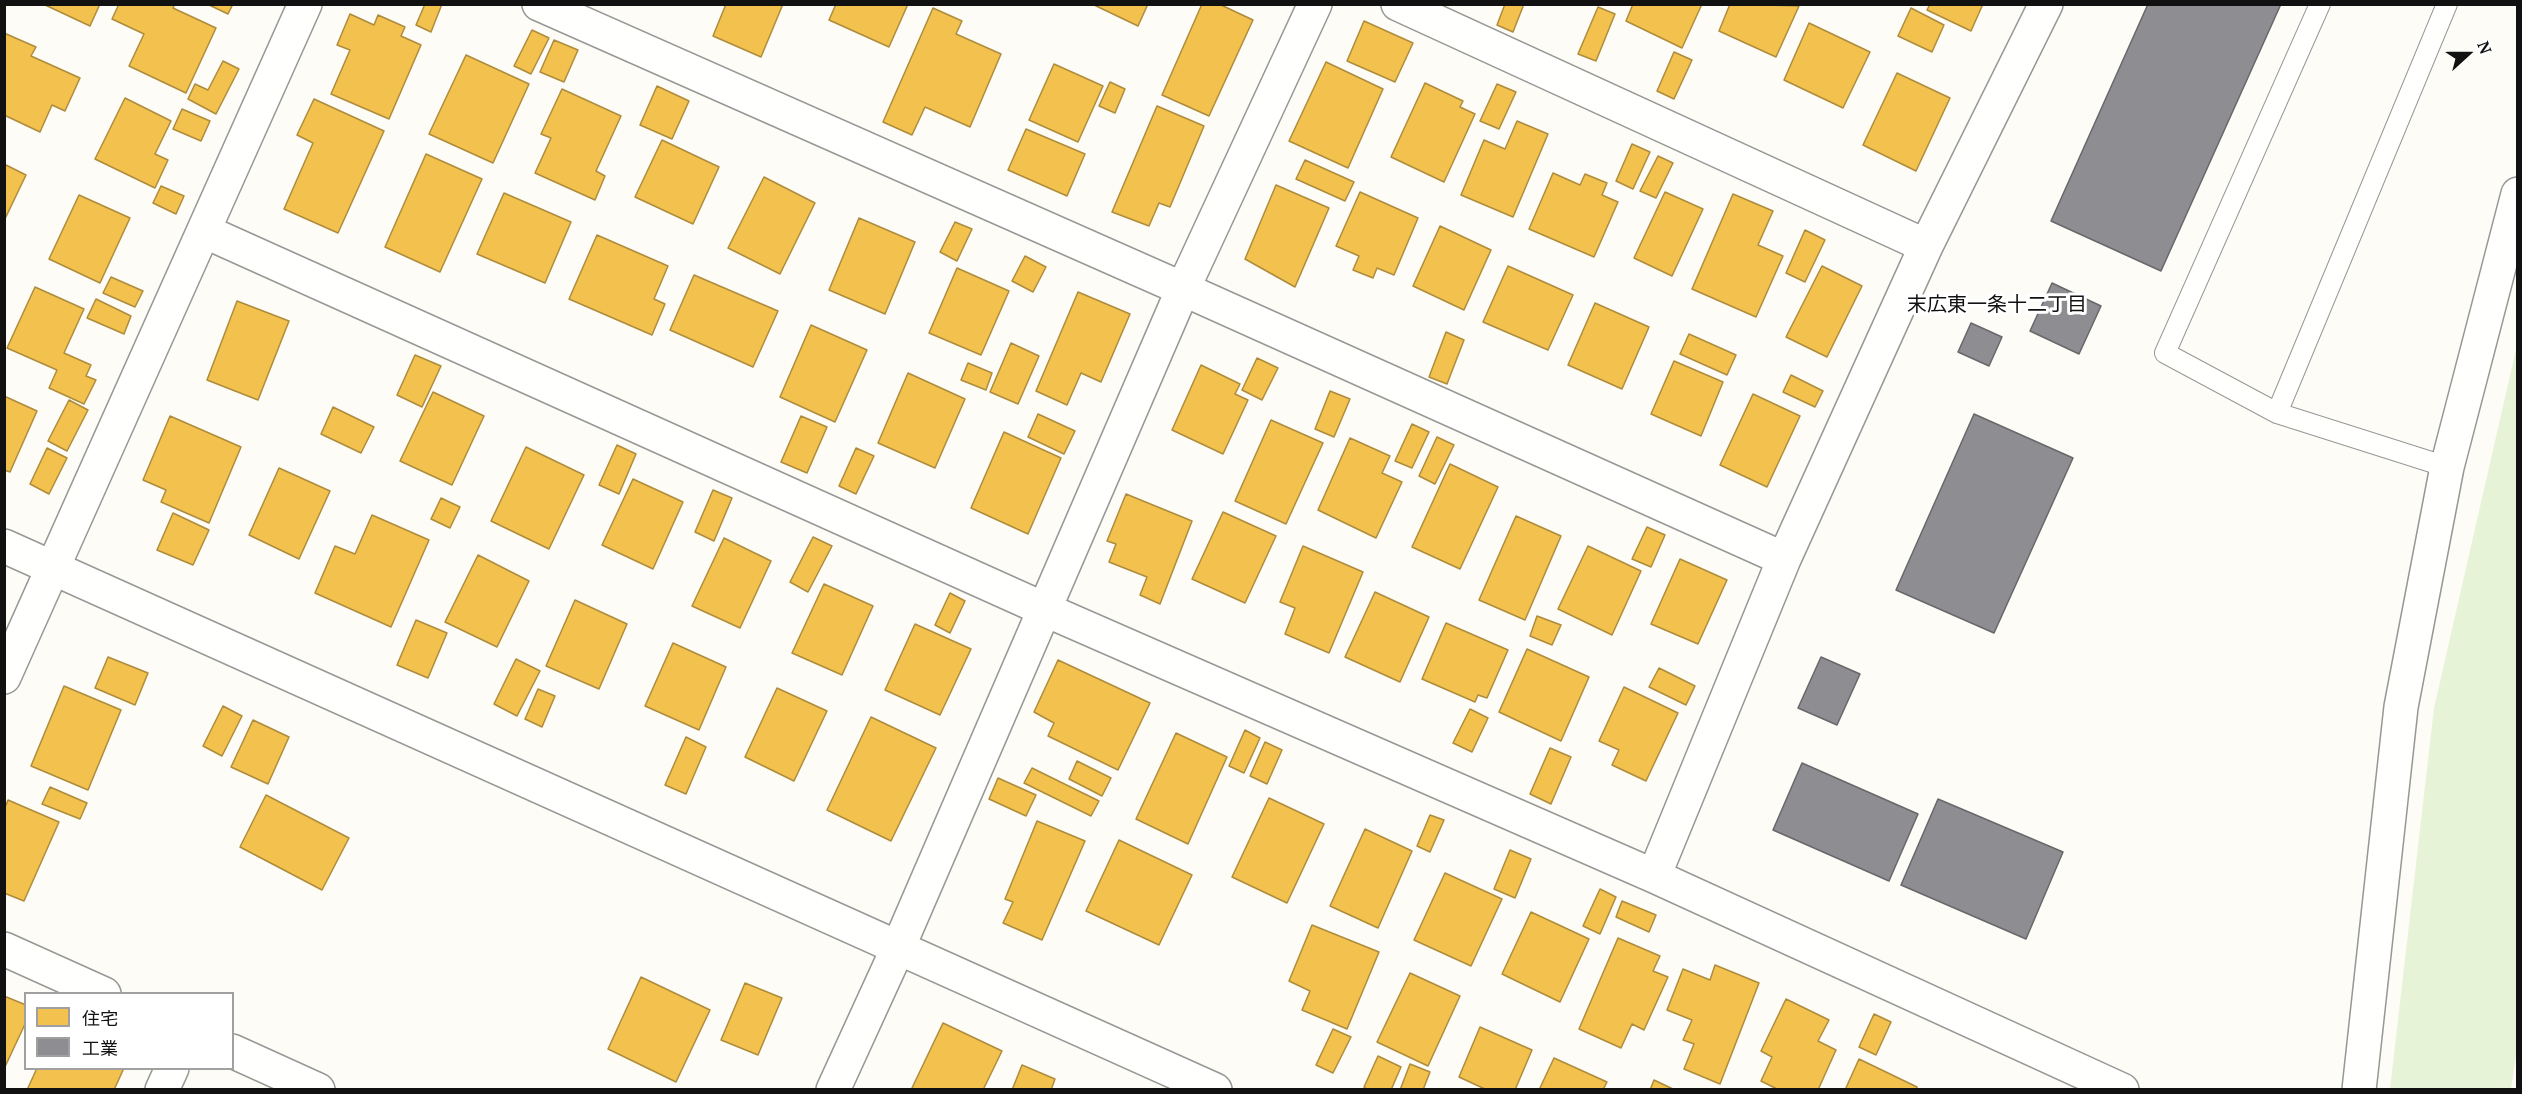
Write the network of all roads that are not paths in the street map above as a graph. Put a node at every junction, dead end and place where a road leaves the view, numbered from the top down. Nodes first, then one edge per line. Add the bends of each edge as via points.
1 (305, 4) edge
2 (538, 4) edge
3 (1315, 4) edge
4 (1398, 4) edge
5 (2046, 4) edge
6 (2320, 4) edge
7 (2447, 4) edge
8 (2517, 194) edge
9 (204, 231) junction
10 (1926, 246) junction
11 (1183, 289) junction
12 (2277, 413) junction
13 (2447, 467) junction
14 (4, 546) edge
15 (1784, 559) junction
16 (53, 568) junction
17 (1046, 610) junction
18 (4, 677) edge
19 (1654, 876) junction
20 (898, 948) junction
21 (4, 949) edge
22 (102, 992) edge
23 (234, 1052) edge
24 (170, 1070) edge
25 (162, 1089) edge
26 (318, 1089) edge
27 (833, 1089) edge
28 (1215, 1089) edge
29 (2122, 1089) edge
30 (2359, 1089) edge

1 - 9 street
2 - 11 street
3 - 11 street
4 - 10 street
5 - 10 street
6 - 12 lane via 2165,353
7 - 12 lane
8 - 13 street
9 - 16 street
9 - 17 street
10 - 15 street
11 - 15 street
11 - 17 street
12 - 13 lane
13 - 30 street via 2401,707
14 - 16 street
15 - 19 street
16 - 18 street
16 - 20 street
17 - 19 street
17 - 20 street
19 - 29 street
20 - 27 street
20 - 28 street
21 - 22 street
23 - 26 street
24 - 25 street

